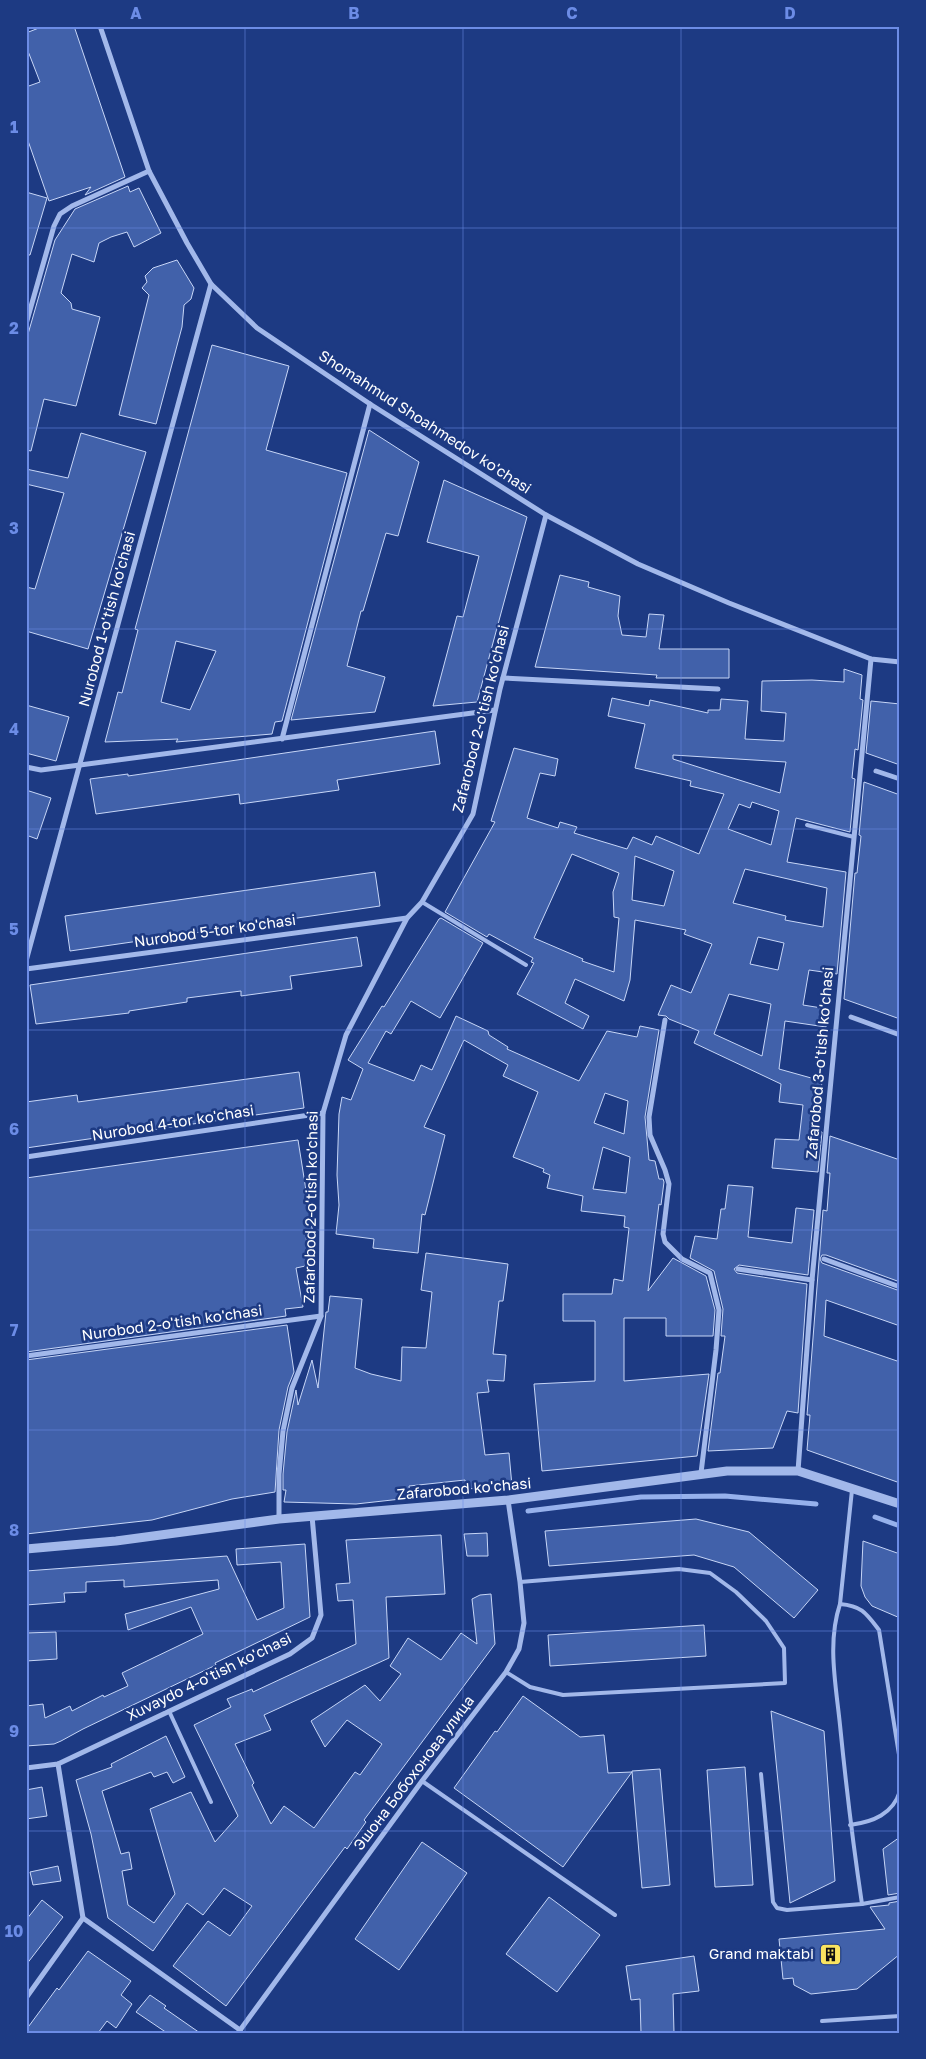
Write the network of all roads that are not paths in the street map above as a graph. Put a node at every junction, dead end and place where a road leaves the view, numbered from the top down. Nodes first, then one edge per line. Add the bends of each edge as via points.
1 (100, 26) edge
2 (149, 171) junction
3 (212, 284) junction
4 (26, 324) edge
5 (370, 404) junction
6 (546, 515) junction
7 (871, 659) junction
8 (900, 662) edge
9 (503, 678) junction
10 (718, 689) dead end
11 (495, 710) junction
12 (282, 739) junction
13 (80, 765) junction
14 (26, 767) edge
15 (876, 770) dead end
16 (900, 779) edge
17 (807, 826) dead end
18 (854, 837) junction
19 (422, 902) junction
20 (407, 918) junction
21 (26, 961) edge
22 (526, 966) dead end
23 (26, 969) edge
24 (852, 1017) dead end
25 (665, 1020) dead end
26 (900, 1035) edge
27 (323, 1113) junction
28 (26, 1157) edge
29 (824, 1259) dead end
30 (738, 1269) dead end
31 (812, 1280) junction
32 (900, 1288) edge
33 (321, 1316) junction
34 (26, 1356) edge
35 (798, 1471) junction
36 (701, 1473) junction
37 (852, 1487) junction
38 (508, 1500) junction
39 (900, 1504) edge
40 (312, 1516) junction
41 (279, 1519) junction
42 (26, 1549) edge
43 (520, 1582) junction
44 (840, 1604) junction
45 (506, 1672) junction
46 (169, 1711) junction
47 (900, 1761) edge
48 (58, 1764) junction
49 (26, 1768) edge
50 (761, 1774) dead end
51 (422, 1781) junction
52 (900, 1790) edge
53 (211, 1802) dead end
54 (850, 1825) junction
55 (900, 1897) edge
56 (862, 1904) junction
57 (615, 1915) dead end
58 (83, 1918) junction
59 (26, 1998) edge
60 (900, 2016) edge
61 (822, 2021) dead end
62 (239, 2031) edge

1 - 2 street, Shomahmud Shoahmedov ko'chasi
2 - 3 street, Shomahmud Shoahmedov ko'chasi via 196,261
2 - 4 street via 60,214
3 - 5 street, Shomahmud Shoahmedov ko'chasi via 256,328
3 - 13 street, Nurobod 1-o'tish ko'chasi
5 - 6 street, Shomahmud Shoahmedov ko'chasi
5 - 12 street
6 - 7 street, Shomahmud Shoahmedov ko'chasi via 638,564
6 - 9 street, Zafarobod 2-o'tish ko'chasi
7 - 8 street, Shomahmud Shoahmedov ko'chasi
7 - 18 street, Zafarobod 3-o'tish ko'chasi
9 - 10 street
9 - 11 street, Zafarobod 2-o'tish ko'chasi
11 - 12 street
11 - 19 street, Zafarobod 2-o'tish ko'chasi via 473,814
12 - 13 street
13 - 14 street via 41,770
13 - 21 street, Nurobod 1-o'tish ko'chasi
15 - 16 street
17 - 18 lane
18 - 31 street, Zafarobod 3-o'tish ko'chasi
19 - 20 street, Zafarobod 2-o'tish ko'chasi
19 - 22 lane
20 - 23 street, Nurobod 5-tor ko'chasi
20 - 27 street, Zafarobod 2-o'tish ko'chasi via 346,1035
24 - 26 street
25 - 36 street via 650,1117 650,1135 669,1184 663,1234 665,1242 682,1259 710,1273 719,1310
27 - 28 street, Nurobod 4-tor ko'chasi
27 - 33 street, Zafarobod 2-o'tish ko'chasi
29 - 32 street
30 - 31 street
31 - 35 street, Zafarobod 3-o'tish ko'chasi
33 - 34 street, Nurobod 2-o'tish ko'chasi
33 - 41 street, Zafarobod 2-o'tish ko'chasi via 292,1388 283,1431
35 - 36 street, Zafarobod ko'chasi
35 - 37 street, Zafarobod ko'chasi
36 - 38 street, Zafarobod ko'chasi
37 - 39 street, Zafarobod ko'chasi
37 - 44 lane
38 - 40 street, Zafarobod ko'chasi
38 - 43 street, Эшона Бобохонова улица
40 - 41 street, Zafarobod ko'chasi
40 - 46 street, Xuvaydo 4-o'tish ko'chasi via 321,1615 312,1638 290,1654
41 - 42 street, Zafarobod ko'chasi
43 - 45 street, Эшона Бобохонова улица via 524,1623 519,1649
43 - 45 lane via 679,1569 710,1573 766,1621 784,1648 785,1683 563,1695 530,1687
44 - 47 lane via 855,1606 866,1613 878,1630
44 - 54 lane via 835,1618 833,1650
45 - 51 street, Эшона Бобохонова улица
46 - 48 street, Xuvaydo 4-o'tish ko'chasi
46 - 53 lane
48 - 49 street, Xuvaydo 4-o'tish ko'chasi
48 - 58 street
50 - 56 lane via 773,1902 777,1908
51 - 57 lane
51 - 62 street, Эшона Бобохонова улица
52 - 54 lane via 897,1800 882,1816 867,1823
54 - 56 lane
55 - 56 lane
58 - 59 street
58 - 62 street
60 - 61 lane

